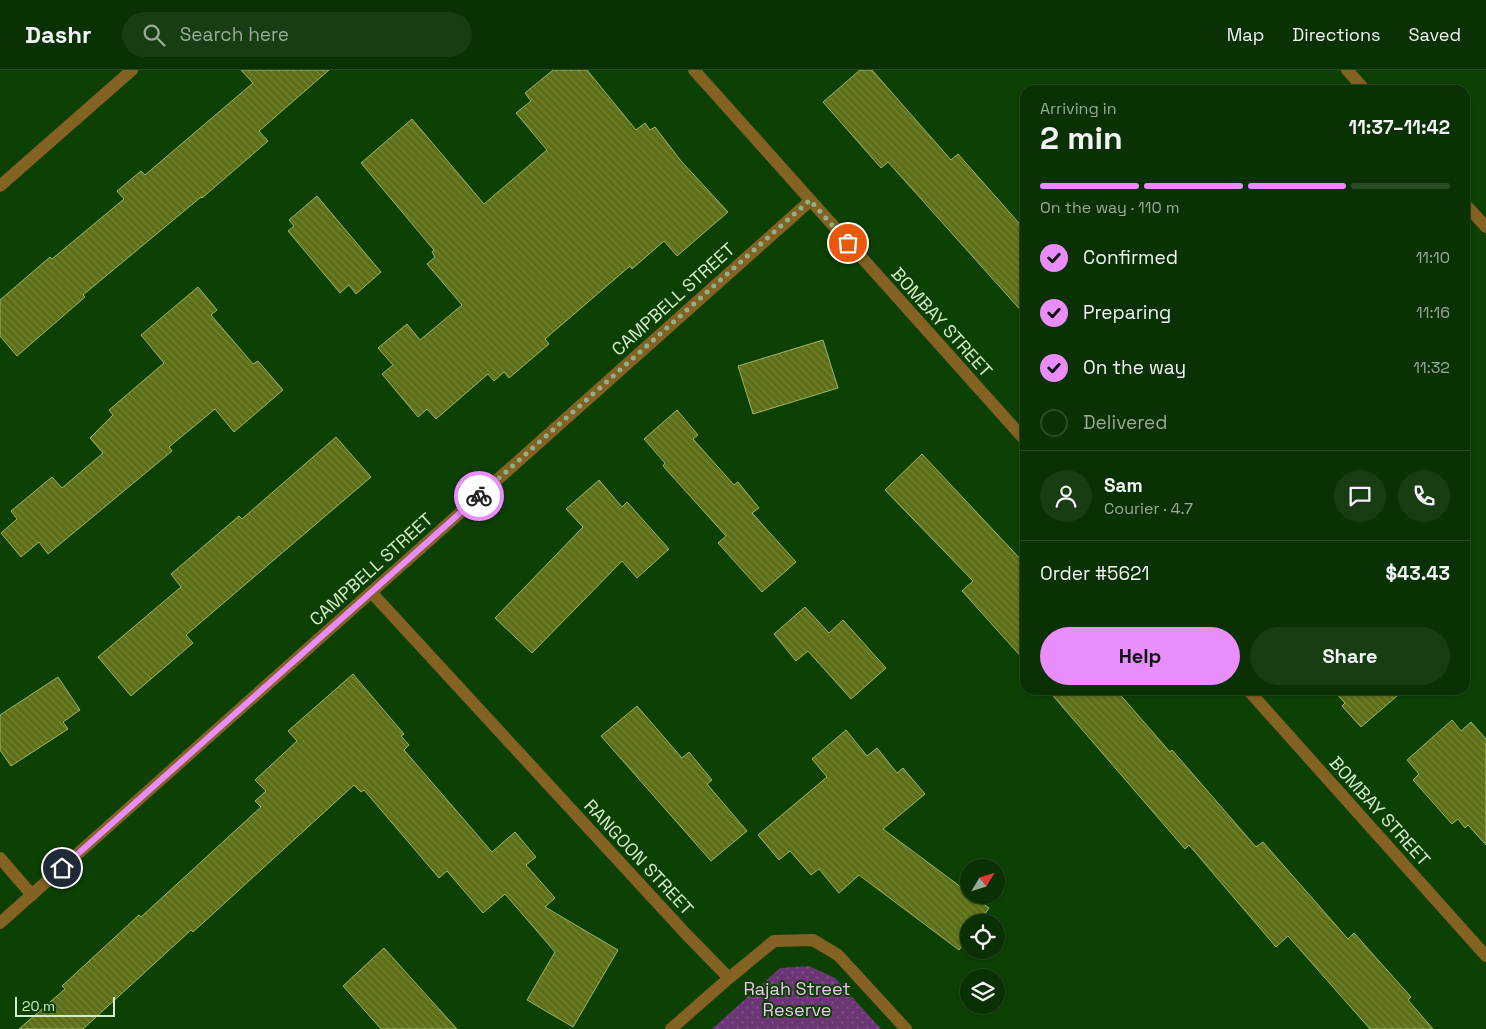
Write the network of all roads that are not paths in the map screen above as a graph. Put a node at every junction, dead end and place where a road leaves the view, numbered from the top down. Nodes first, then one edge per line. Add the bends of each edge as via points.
1 (132, 70) edge
2 (694, 70) edge
3 (1347, 70) edge
4 (1360, 85) edge
5 (0, 186) edge
6 (810, 200) junction
7 (1470, 209) edge
8 (1486, 227) edge
9 (1020, 434) edge
10 (371, 592) junction
11 (1252, 695) edge
12 (0, 858) edge
13 (32, 894) junction
14 (0, 923) edge
15 (1486, 956) edge
16 (729, 978) junction
17 (672, 1029) edge
18 (906, 1029) edge

1 - 5 street
2 - 6 street, BOMBAY STREET
3 - 4 street
6 - 9 street, BOMBAY STREET
6 - 10 street, CAMPBELL STREET
7 - 8 street
10 - 13 street, CAMPBELL STREET
10 - 16 street, RANGOON STREET
11 - 15 street, BOMBAY STREET
12 - 13 street
13 - 14 street, CAMPBELL STREET
16 - 17 street
16 - 18 street via 774,941 813,940 838,955

